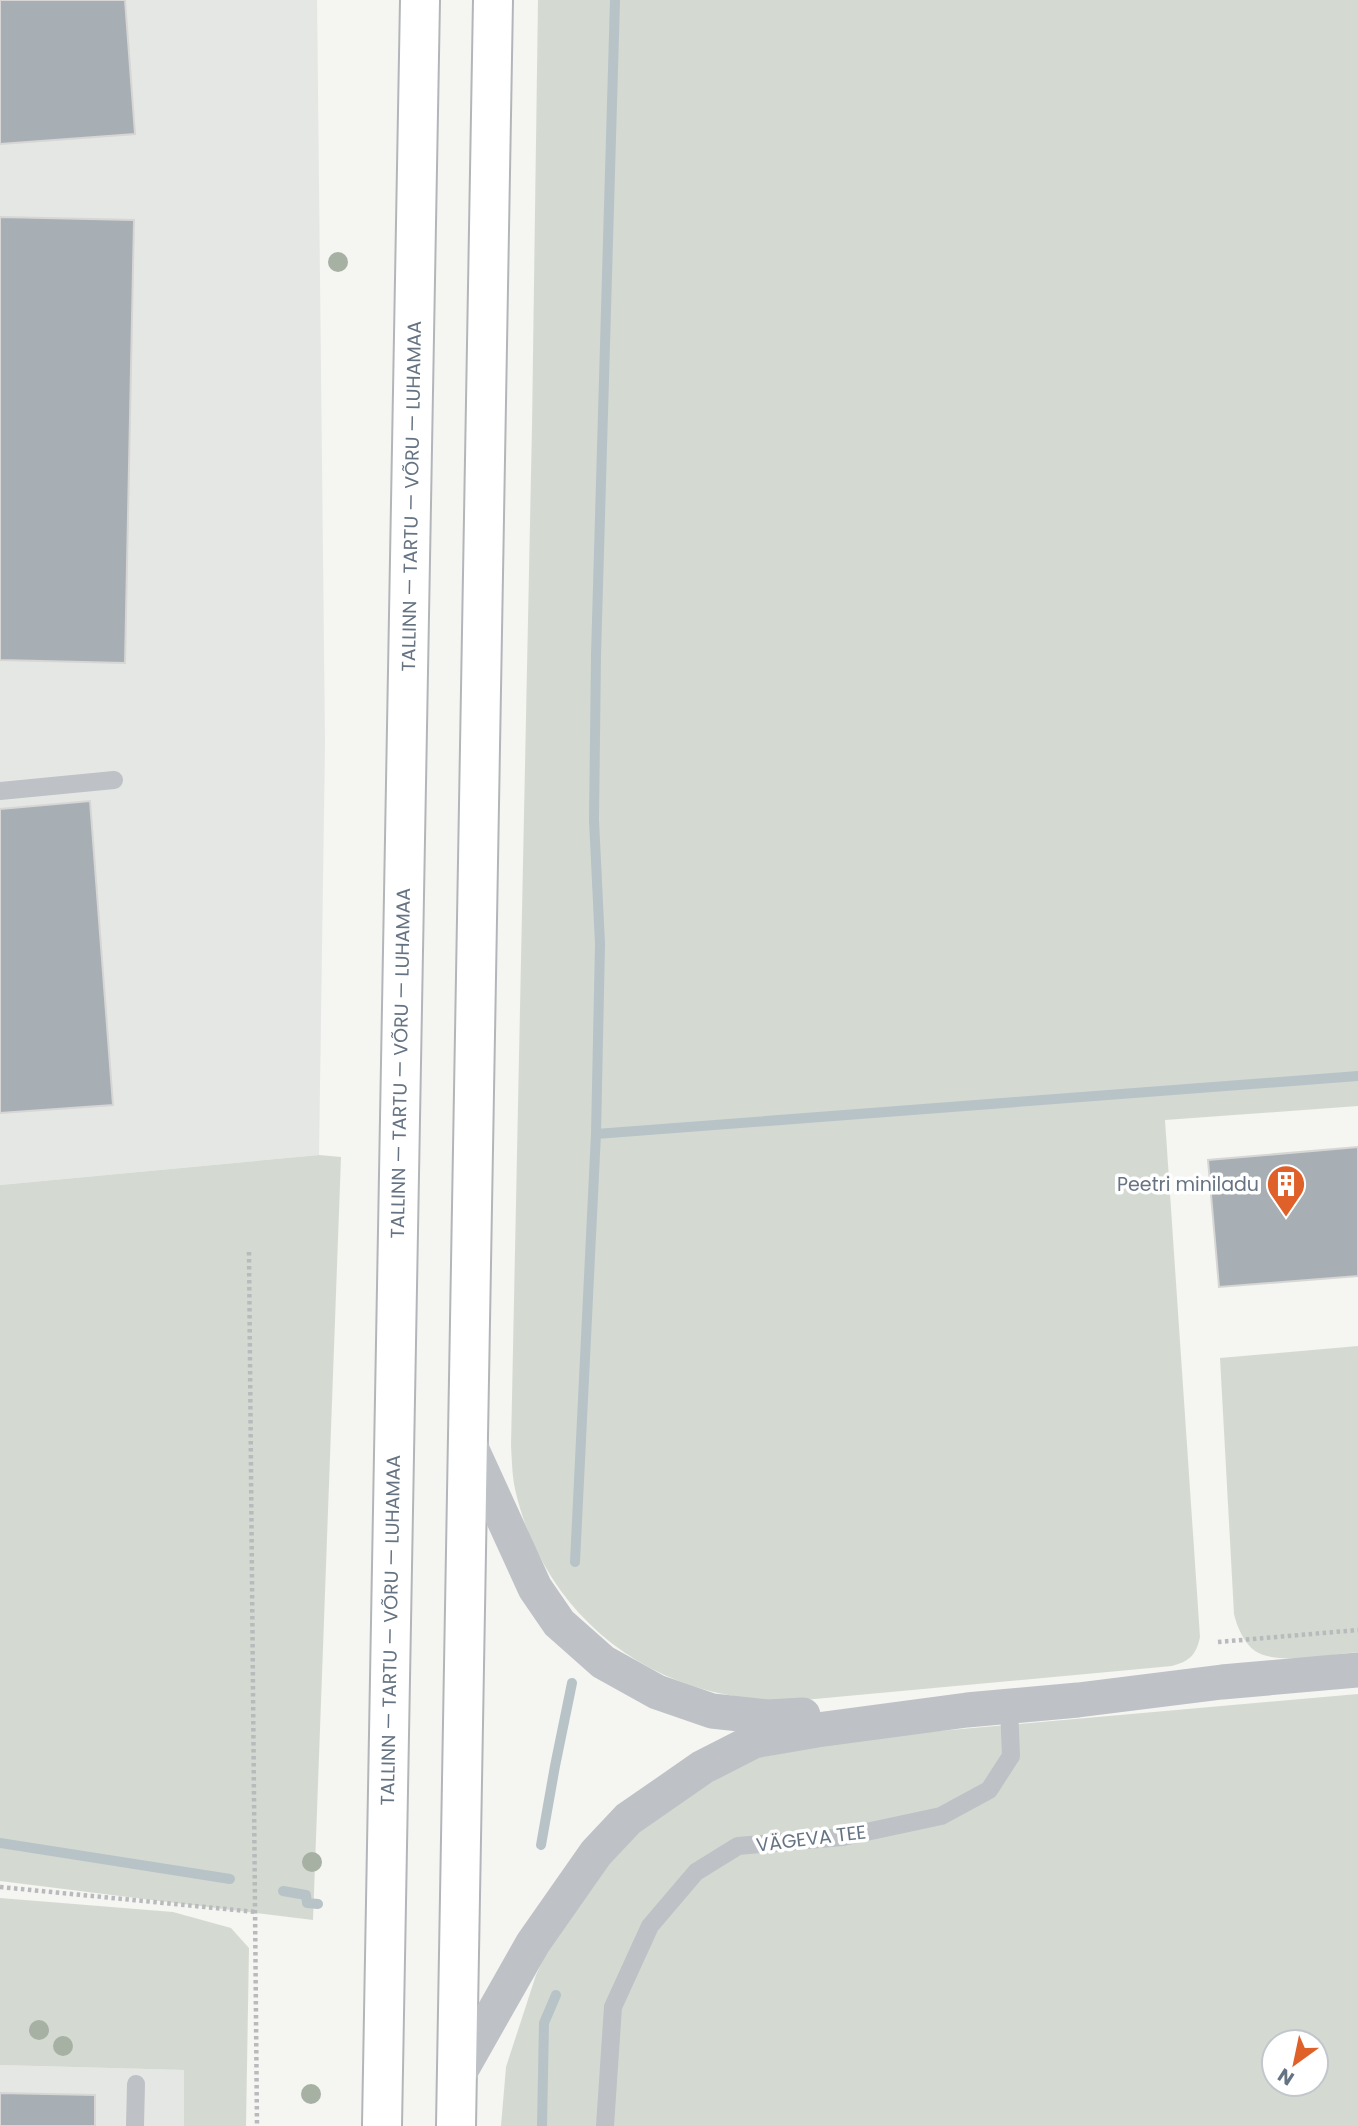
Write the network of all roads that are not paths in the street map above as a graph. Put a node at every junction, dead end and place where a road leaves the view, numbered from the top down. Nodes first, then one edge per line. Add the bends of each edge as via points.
1 (420, 0) edge
2 (493, 0) edge
3 (114, 780) dead end
4 (0, 791) edge
5 (467, 1438) junction
6 (1358, 1670) edge
7 (1009, 1707) junction
8 (967, 1710) junction
9 (457, 2077) junction
10 (136, 2084) dead end
11 (135, 2126) edge
12 (382, 2126) edge
13 (456, 2126) edge
14 (605, 2126) edge

1 - 12 highway, TALLINN — TARTU — VÕRU — LUHAMAA
2 - 5 highway
3 - 4 lane
5 - 8 street via 535,1588 559,1623 603,1662 657,1692 712,1711 768,1717
5 - 9 highway
6 - 7 street
7 - 8 street
7 - 14 lane, VÄGEVA TEE via 1011,1756 989,1790 941,1816 843,1837 738,1846 695,1872 650,1926 613,2007
8 - 9 street via 754,1741 703,1767 628,1819 596,1853 533,1943
9 - 13 highway
10 - 11 lane

